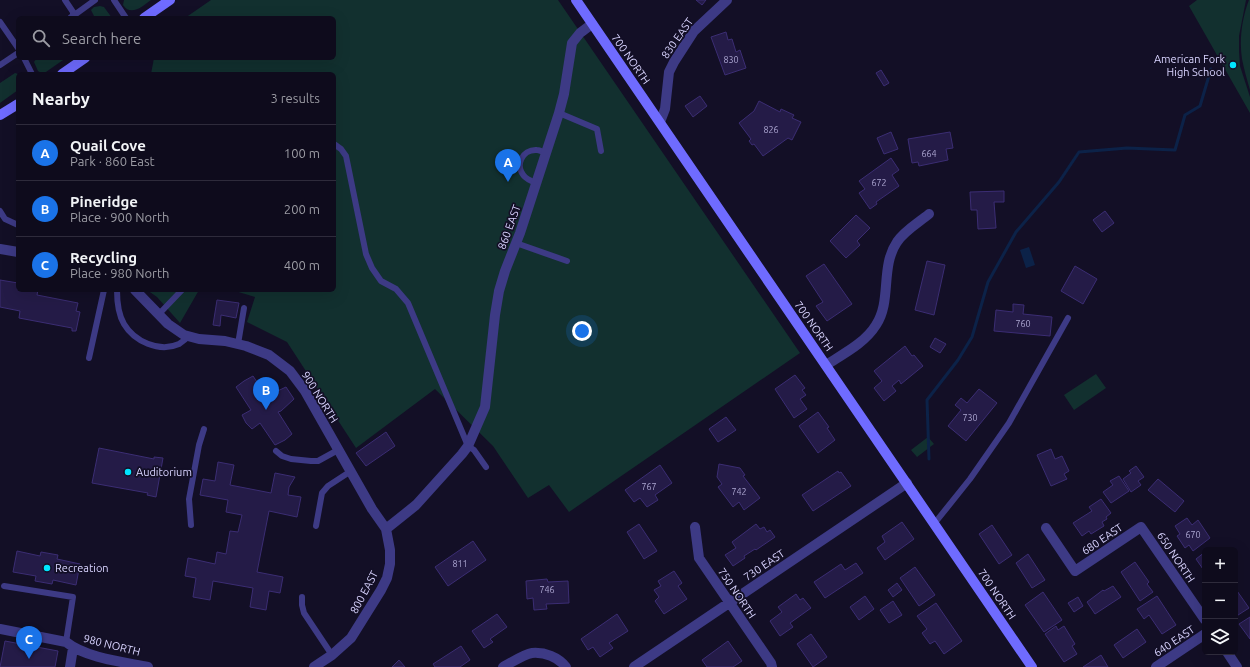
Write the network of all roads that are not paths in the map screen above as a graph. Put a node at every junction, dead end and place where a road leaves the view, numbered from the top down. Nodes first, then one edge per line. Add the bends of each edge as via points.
1 (65, 0) edge
2 (95, 0) edge
3 (114, 0) edge
4 (170, 0) edge
5 (576, 0) edge
6 (727, 0) edge
7 (72, 16) edge
8 (73, 16) edge
9 (125, 16) edge
10 (147, 16) edge
11 (0, 22) edge
12 (592, 24) junction
13 (16, 45) edge
14 (16, 54) edge
15 (25, 60) edge
16 (82, 60) edge
17 (0, 65) edge
18 (31, 72) edge
19 (65, 72) edge
20 (16, 105) edge
21 (559, 113) junction
22 (0, 115) edge
23 (660, 122) junction
24 (336, 145) edge
25 (601, 151) dead end
26 (546, 153) junction
27 (536, 183) junction
28 (0, 211) edge
29 (929, 214) dead end
30 (16, 224) edge
31 (516, 243) junction
32 (0, 249) edge
33 (16, 252) edge
34 (566, 261) dead end
35 (104, 292) edge
36 (117, 292) edge
37 (137, 292) edge
38 (180, 292) edge
39 (244, 308) dead end
40 (158, 314) junction
41 (1068, 318) dead end
42 (189, 336) junction
43 (238, 344) junction
44 (89, 358) dead end
45 (826, 365) junction
46 (204, 429) dead end
47 (468, 446) junction
48 (338, 450) junction
49 (276, 452) dead end
50 (486, 466) dead end
51 (351, 471) junction
52 (907, 483) junction
53 (934, 524) junction
54 (191, 525) dead end
55 (316, 526) dead end
56 (695, 527) dead end
57 (1141, 527) joint
58 (1046, 528) dead end
59 (386, 529) junction
60 (4, 586) dead end
61 (302, 597) dead end
62 (730, 603) junction
63 (1204, 619) edge
64 (0, 629) edge
65 (1202, 636) edge
66 (70, 645) junction
67 (332, 655) junction
68 (1229, 655) edge
69 (70, 667) edge
70 (148, 667) edge
71 (314, 667) edge
72 (503, 667) edge
73 (566, 667) edge
74 (634, 667) edge
75 (772, 667) edge
76 (1032, 667) edge
77 (1156, 667) edge
78 (1237, 667) edge

1 - 7 lane via 73,12
2 - 8 lane
3 - 9 lane
4 - 10 street
5 - 12 street, 700 NORTH
6 - 23 street, 830 EAST via 694,31 674,62 669,72 665,109
11 - 13 lane
12 - 21 street, 860 EAST via 572,43
12 - 23 street, 700 NORTH
14 - 17 lane
15 - 18 lane
16 - 19 street
20 - 22 street
21 - 25 lane via 597,129
21 - 26 street, 860 EAST
23 - 45 street, 700 NORTH
24 - 47 lane via 346,156 366,254 372,268 382,281 396,289 408,303
26 - 27 street, 860 EAST
26 - 27 lane via 529,151 520,162 525,177
27 - 31 street, 860 EAST
28 - 30 lane via 6,219
29 - 45 street via 897,242 890,256 883,307 877,325 861,341
31 - 34 lane
31 - 47 street, 860 EAST via 499,291 485,407
32 - 33 street
35 - 44 lane
36 - 42 lane via 119,313 124,324 142,341 159,347 169,347 179,344
37 - 40 street, 900 NORTH
38 - 40 lane
39 - 43 lane
40 - 42 street, 900 NORTH via 174,329
41 - 53 lane via 1008,423 970,479
42 - 43 street, 900 NORTH
43 - 48 street, 900 NORTH via 269,355 290,371 305,391
45 - 52 street, 700 NORTH
46 - 54 lane via 189,499
47 - 50 lane
47 - 59 street via 416,505
48 - 49 lane via 318,461 290,459
48 - 51 street, 900 NORTH
51 - 55 lane via 328,486 322,494
51 - 59 street, 900 NORTH
52 - 53 street, 700 NORTH
52 - 62 street, 730 EAST
53 - 76 street, 700 NORTH
56 - 62 street, 750 NORTH via 699,558
57 - 58 street, 680 EAST via 1075,571
57 - 63 street, 650 NORTH
59 - 67 street, 800 EAST via 390,550 387,578 374,604 351,638
60 - 66 lane via 73,597
61 - 67 lane via 304,613
62 - 74 street, 730 EAST
62 - 75 street, 750 NORTH
64 - 66 street, 980 NORTH
65 - 77 street, 640 EAST
66 - 69 street
66 - 70 street, 980 NORTH via 91,654
67 - 71 street, 800 EAST
68 - 78 street
72 - 73 street via 531,653 554,657 562,661

